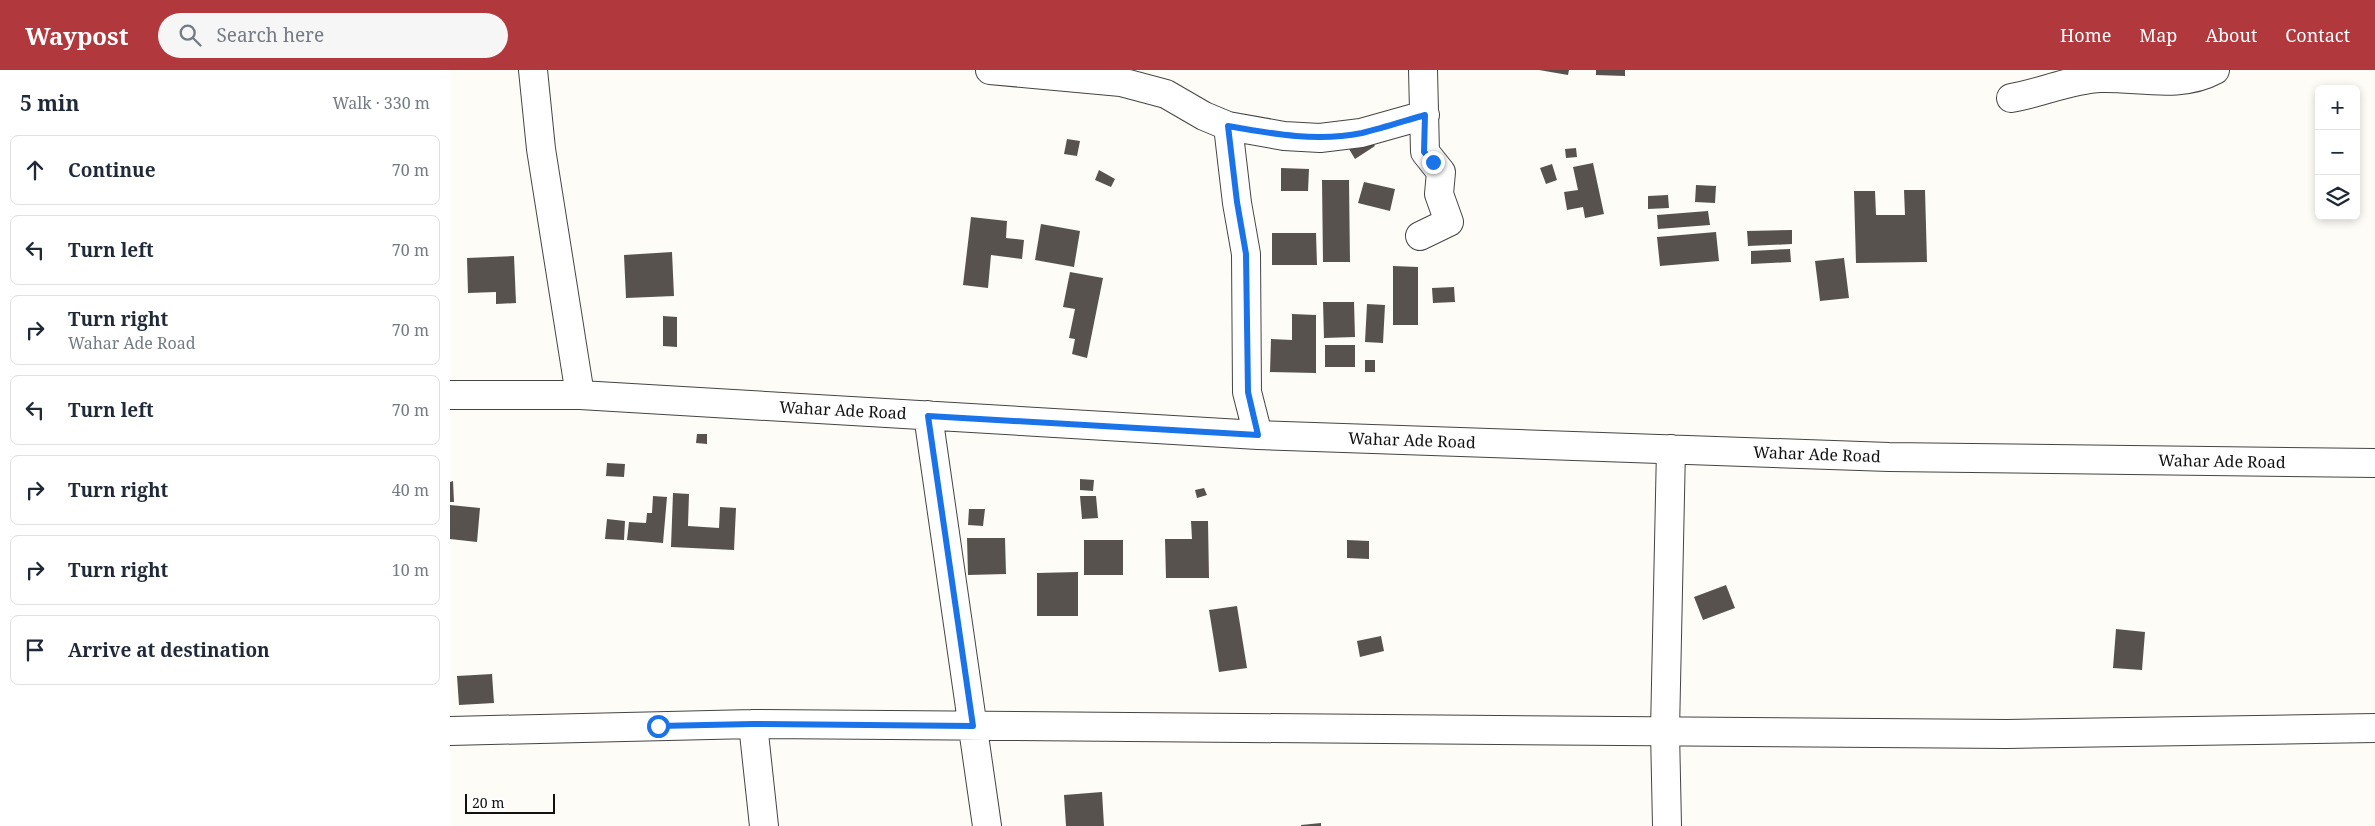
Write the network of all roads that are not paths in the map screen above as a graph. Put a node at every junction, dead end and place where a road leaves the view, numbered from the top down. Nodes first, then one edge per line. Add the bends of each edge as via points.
1 (533, 70) edge
2 (990, 70) edge
3 (1423, 70) edge
4 (2215, 70) edge
5 (2011, 98) dead end
6 (1425, 115) junction
7 (1228, 126) junction
8 (1420, 236) dead end
9 (450, 395) edge
10 (580, 395) junction
11 (928, 416) junction
12 (1258, 435) junction
13 (1671, 449) junction
14 (2375, 463) edge
15 (753, 724) junction
16 (973, 726) junction
17 (2375, 728) edge
18 (450, 731) edge
19 (1665, 731) junction
20 (764, 826) edge
21 (987, 826) edge
22 (1667, 826) edge

1 - 10 street via 541,149
2 - 7 street via 1121,82 1166,94
3 - 6 street
4 - 5 street via 2176,80 2100,78
6 - 7 street via 1361,133 1320,138 1284,136
6 - 8 street via 1424,152 1441,172 1439,194 1449,222
7 - 12 street via 1246,254 1248,392
9 - 10 street, Wahar Ade Road
10 - 11 street, Wahar Ade Road
11 - 12 street, Wahar Ade Road
11 - 16 street
12 - 13 street, Wahar Ade Road
13 - 14 street, Wahar Ade Road via 1889,457
13 - 19 street
15 - 16 street
15 - 18 street
15 - 20 street
16 - 19 street
16 - 21 street
17 - 19 street via 2007,734
19 - 22 street

